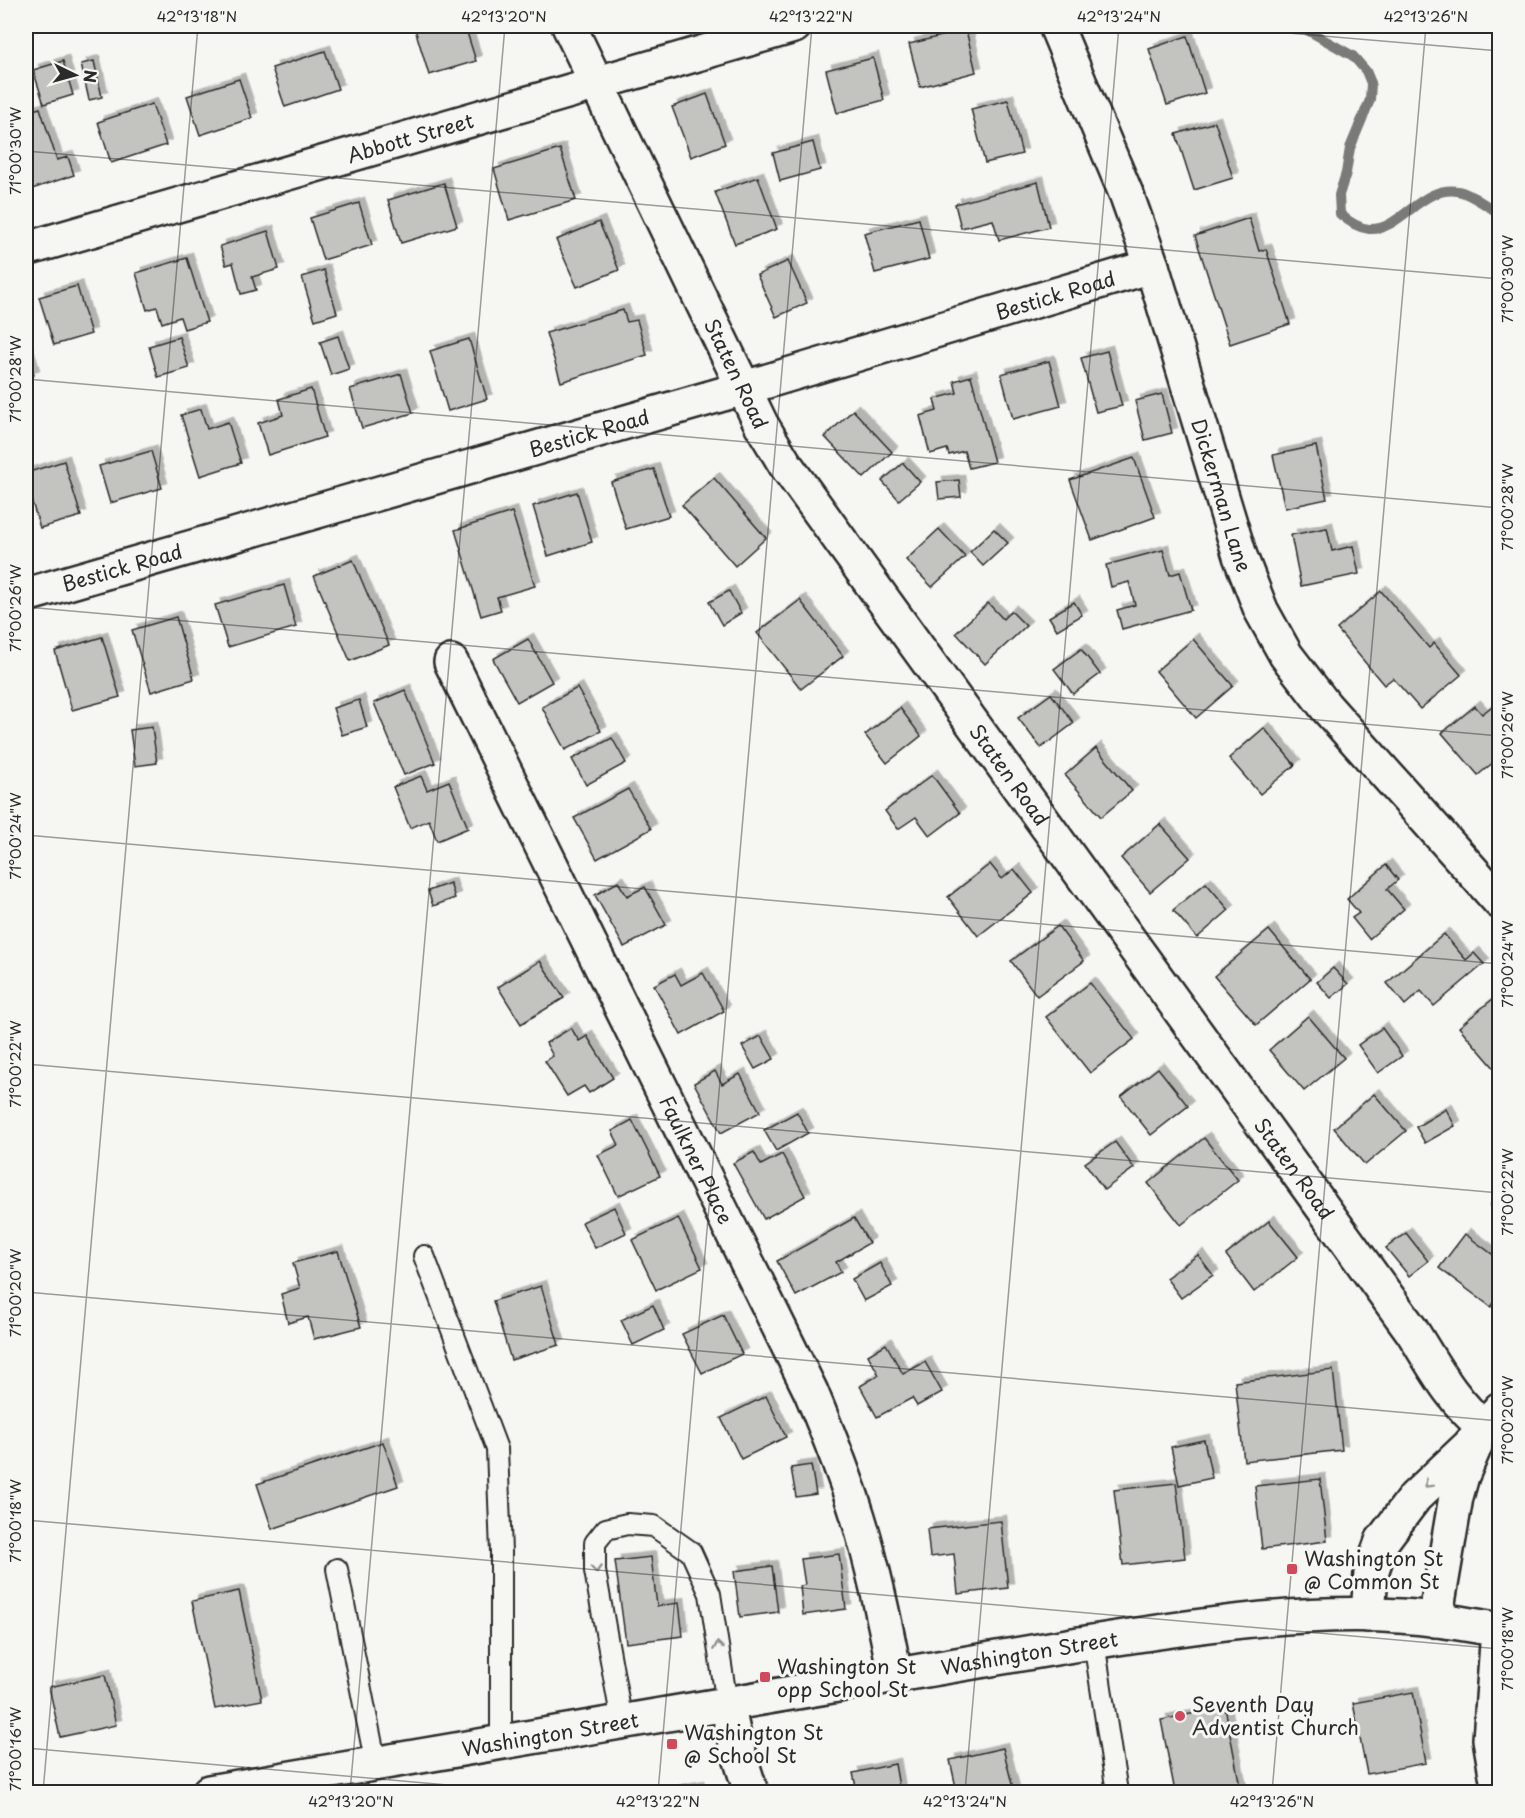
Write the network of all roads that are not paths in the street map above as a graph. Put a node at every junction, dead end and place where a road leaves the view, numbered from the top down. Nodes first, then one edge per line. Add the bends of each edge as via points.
1 (569, 26) edge
2 (794, 26) edge
3 (1056, 26) edge
4 (596, 81) junction
5 (26, 249) edge
6 (1152, 267) junction
7 (744, 388) junction
8 (26, 595) edge
9 (452, 662) dead end
10 (1500, 902) edge
11 (424, 1256) dead end
12 (1492, 1419) edge
13 (337, 1569) dead end
14 (1368, 1615) junction
15 (1435, 1620) junction
16 (1499, 1630) edge
17 (1094, 1642) junction
18 (895, 1675) junction
19 (727, 1704) junction
20 (622, 1722) junction
21 (501, 1743) junction
22 (376, 1765) junction
23 (209, 1792) edge
24 (751, 1792) edge
25 (1117, 1792) edge
26 (1499, 1792) edge

1 - 4 street, Staten Road
2 - 4 street, Abbott Street
3 - 6 street, Dickerman Lane via 1127,196
4 - 5 street, Abbott Street
4 - 7 street, Staten Road
6 - 7 street, Bestick Road
6 - 10 street, Dickerman Lane via 1240,556 1273,634 1326,707
7 - 8 street, Bestick Road
7 - 12 street, Staten Road via 792,474 1412,1331 1450,1394 1472,1418
9 - 18 street, Faulkner Place via 811,1392 858,1517
11 - 21 lane via 497,1449
12 -> 14 street via 1415,1497 1382,1542 1371,1573
12 - 15 street via 1462,1476
13 - 22 lane
14 - 15 street, Washington Street
14 - 17 street, Washington Street via 1195,1627
15 - 16 street, Washington Street
16 - 26 street via 1490,1733
17 - 18 street, Washington Street
17 - 25 lane
18 - 19 street, Washington Street
19 - 20 street, Washington Street
19 -> 20 lane via 710,1594 692,1552 654,1526 627,1524 606,1529 595,1543 595,1571
19 - 24 street
20 - 21 street, Washington Street
21 - 22 street, Washington Street
22 - 23 street, Washington Street

